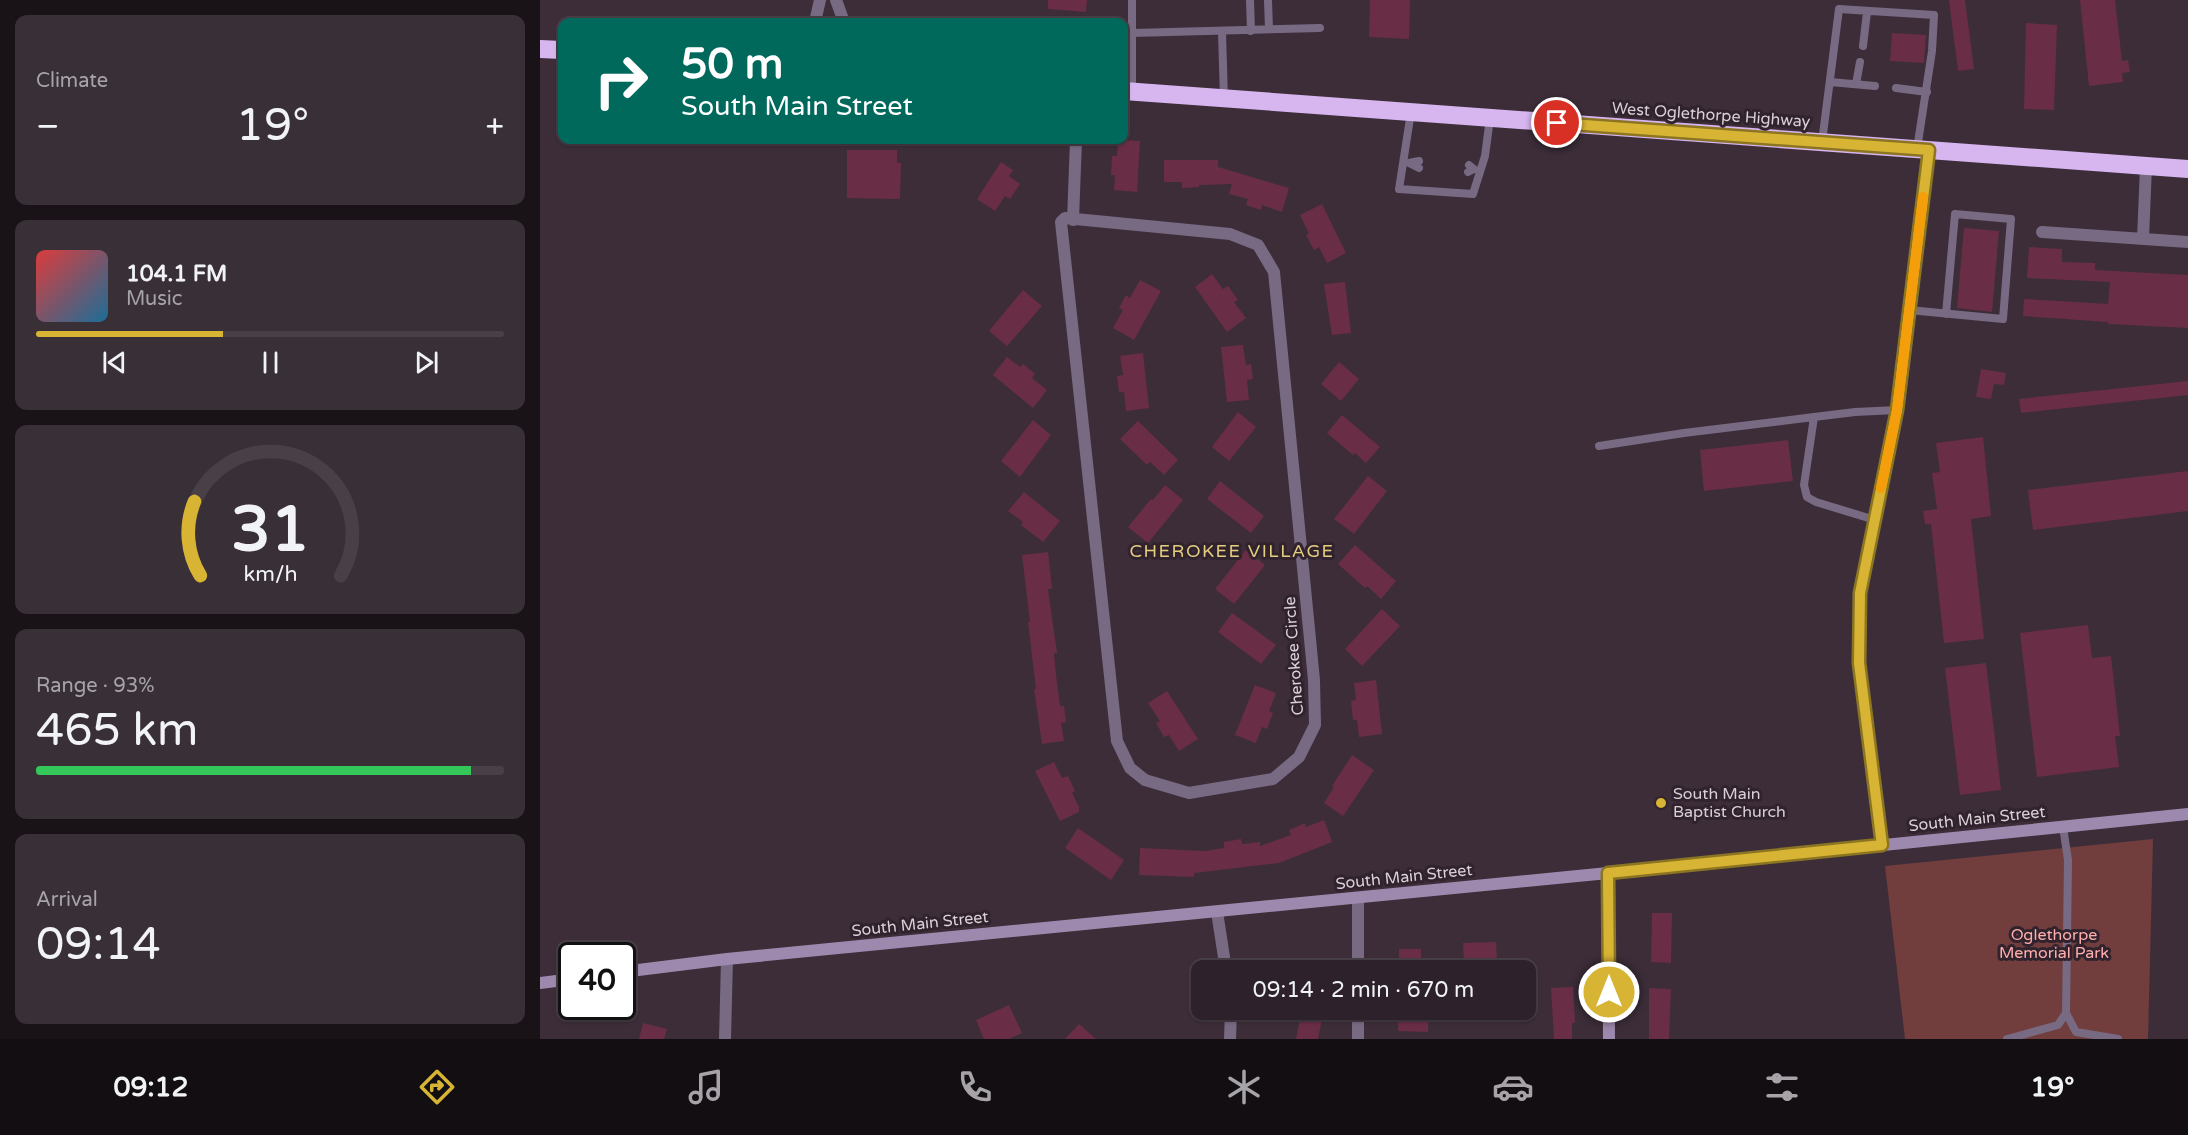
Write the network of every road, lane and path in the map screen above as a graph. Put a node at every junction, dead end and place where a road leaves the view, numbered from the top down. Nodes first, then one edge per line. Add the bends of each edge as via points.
1 (820, 0) edge
2 (836, 0) edge
3 (1132, 0) edge
4 (1250, 0) edge
5 (1268, 0) edge
6 (1867, 12) junction
7 (816, 18) edge
8 (843, 18) edge
9 (1320, 28) dead end
10 (1269, 29) junction
11 (1251, 31) junction
12 (1222, 32) junction
13 (1132, 33) junction
14 (1863, 46) dead end
15 (540, 49) edge
16 (558, 50) edge
17 (1860, 62) dead end
18 (1830, 82) junction
19 (1856, 84) junction
20 (1875, 86) dead end
21 (1896, 88) dead end
22 (1128, 92) edge
23 (1927, 92) junction
24 (1224, 99) junction
25 (1411, 112) junction
26 (1490, 118) junction
27 (1822, 142) junction
28 (1076, 144) edge
29 (1923, 150) junction
30 (1406, 163) junction
31 (1419, 165) dead end
32 (2146, 166) junction
33 (2188, 169) edge
34 (1073, 220) junction
35 (2042, 232) dead end
36 (2143, 239) junction
37 (2188, 243) edge
38 (1909, 310) junction
39 (1946, 314) junction
40 (1897, 410) junction
41 (1814, 417) junction
42 (1599, 446) dead end
43 (1875, 520) junction
44 (2188, 814) edge
45 (2063, 827) junction
46 (1882, 845) junction
47 (1608, 873) junction
48 (1358, 898) junction
49 (1217, 912) junction
50 (727, 959) junction
51 (1224, 960) edge
52 (1358, 960) edge
53 (636, 970) edge
54 (558, 981) edge
55 (540, 983) edge
56 (2066, 1013) junction
57 (1231, 1020) edge
58 (1358, 1020) edge
59 (724, 1039) edge
60 (1230, 1039) edge
61 (1358, 1039) edge
62 (1609, 1039) edge
63 (2007, 1039) edge
64 (2118, 1039) edge

1 - 7 street
2 - 8 street
3 - 13 lane
4 - 11 lane
5 - 10 lane
6 - 14 lane
6 - 18 lane via 1839,9
6 - 23 lane via 1934,15
9 - 10 lane
10 - 11 lane
11 - 12 lane
12 - 13 lane
12 - 24 lane
13 - 22 lane
15 - 16 highway
17 - 19 lane
18 - 19 lane
18 - 27 lane
19 - 20 lane
21 - 23 lane
22 - 24 highway, West Oglethorpe Highway
23 - 29 lane
24 - 25 highway, West Oglethorpe Highway
25 - 26 highway, West Oglethorpe Highway
25 - 30 lane
26 - 27 highway, West Oglethorpe Highway
26 - 30 lane via 1485,156 1473,169 1473,194 1399,189
27 - 29 highway, West Oglethorpe Highway
28 - 34 street, Cherokee Circle
29 - 32 highway, West Oglethorpe Highway
29 - 38 street
30 - 31 lane
32 - 33 highway, West Oglethorpe Highway
32 - 36 street
34 - 34 street, Cherokee Circle via 1230,234 1258,245 1274,272 1316,725 1299,757 1273,779 1189,793 1145,780 1130,768 1117,741 1061,222 1065,218
35 - 36 street
36 - 37 street
38 - 39 lane
38 - 40 street
39 - 39 lane via 2003,320 2011,219 1955,214
40 - 41 lane
40 - 43 street
41 - 42 lane
41 - 43 lane via 1804,485 1807,497
43 - 46 street via 1860,593 1859,663
44 - 45 street, South Main Street
45 - 46 street, South Main Street
45 - 56 lane via 2068,860
46 - 47 street, South Main Street
47 - 48 street, South Main Street
47 - 62 street
48 - 49 street, South Main Street
48 - 52 street
49 - 50 street, South Main Street
49 - 51 street
50 - 53 street, South Main Street
50 - 59 street
54 - 55 street
56 - 63 lane via 2058,1025
56 - 64 lane via 2076,1032
57 - 60 street
58 - 61 street

